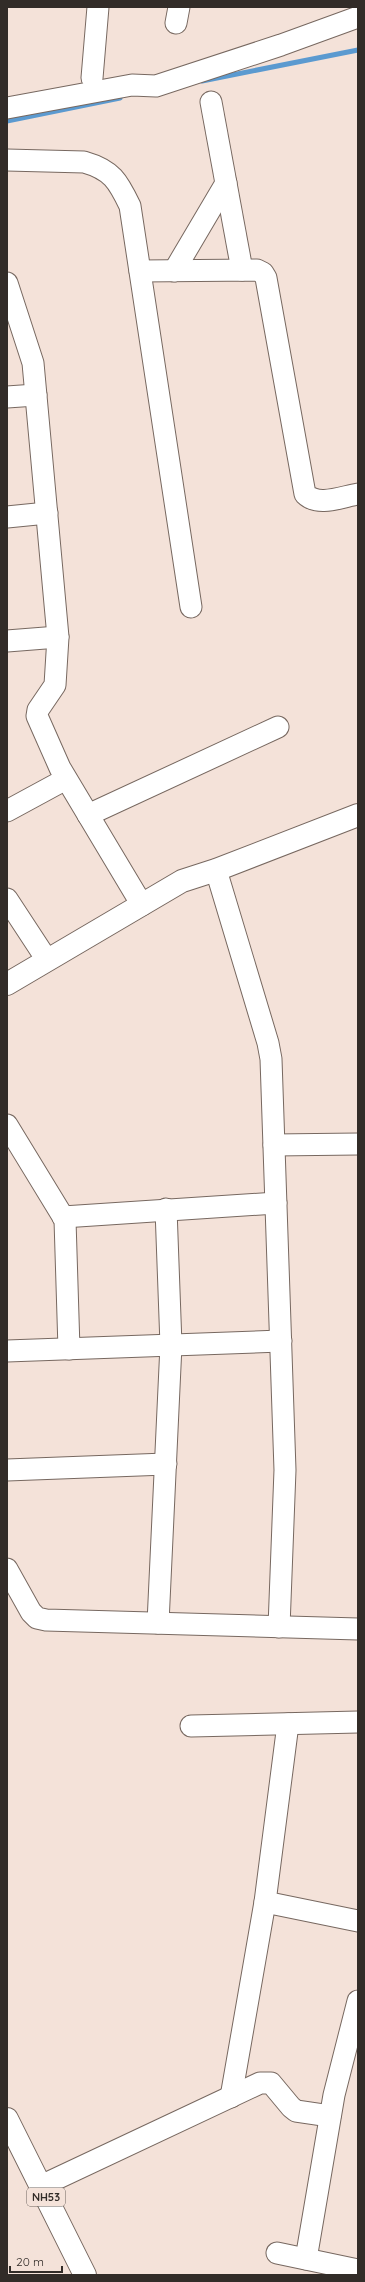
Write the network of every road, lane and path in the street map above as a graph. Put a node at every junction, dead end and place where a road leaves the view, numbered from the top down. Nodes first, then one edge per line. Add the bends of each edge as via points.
1 (98, 7) edge
2 (358, 17) edge
3 (92, 78) dead end
4 (211, 102) dead end
5 (7, 108) edge
6 (7, 160) edge
7 (226, 183) junction
8 (242, 270) junction
9 (140, 271) junction
10 (174, 271) junction
11 (7, 284) edge
12 (36, 395) junction
13 (7, 397) edge
14 (358, 494) edge
15 (47, 513) junction
16 (7, 517) edge
17 (191, 607) dead end
18 (58, 637) junction
19 (7, 641) edge
20 (278, 727) dead end
21 (66, 779) junction
22 (7, 811) edge
23 (88, 815) junction
24 (358, 815) edge
25 (216, 870) junction
26 (7, 899) edge
27 (142, 905) junction
28 (47, 960) junction
29 (7, 984) edge
30 (7, 1125) edge
31 (358, 1144) edge
32 (274, 1145) junction
33 (276, 1203) junction
34 (166, 1209) junction
35 (63, 1217) junction
36 (281, 1341) junction
37 (171, 1346) junction
38 (69, 1349) junction
39 (7, 1351) edge
40 (166, 1464) junction
41 (7, 1470) edge
42 (7, 1568) edge
43 (158, 1624) junction
44 (279, 1627) junction
45 (358, 1630) edge
46 (358, 1722) edge
47 (288, 1724) junction
48 (191, 1726) dead end
49 (264, 1902) junction
50 (358, 1920) edge
51 (358, 2001) edge
52 (354, 2030) edge
53 (231, 2097) junction
54 (330, 2116) junction
55 (7, 2119) edge
56 (41, 2186) junction
57 (277, 2253) dead end
58 (306, 2259) junction
59 (358, 2270) edge
60 (85, 2275) edge

1 - 3 street
2 - 5 street via 281,46 156,86 132,85
4 - 7 street
6 - 9 street via 84,162 109,172 121,186 130,206
7 - 8 street
7 - 10 street
8 - 10 street
8 - 14 street via 257,270 266,278 305,494 318,502
9 - 10 street
9 - 17 street
11 - 12 street via 31,354
12 - 13 street
12 - 15 street
15 - 16 street
15 - 18 street
18 - 19 street
18 - 21 street via 55,685 38,710 37,716
20 - 23 street
21 - 22 street
21 - 23 street
23 - 27 street
24 - 25 main road
25 - 27 main road via 182,881
25 - 32 street via 270,1051
26 - 28 street
27 - 28 main road
28 - 29 main road
30 - 35 street
31 - 32 street
32 - 33 street
33 - 34 street
33 - 36 street
34 - 35 street
34 - 37 street
35 - 38 street via 66,1226
36 - 37 street
36 - 44 street via 286,1481
37 - 38 street
37 - 40 street
38 - 39 street
40 - 41 street
40 - 43 street
42 - 43 street via 31,1612 37,1618
43 - 44 street
44 - 45 street
46 - 47 street
47 - 48 street
47 - 49 street
49 - 50 street
49 - 53 street
51 - 52 street
52 - 54 street
53 - 54 street via 266,2082 271,2083 296,2111
53 - 56 street
54 - 58 street
55 - 56 main road, NH53
56 - 60 main road, NH53
57 - 58 street
58 - 59 street

